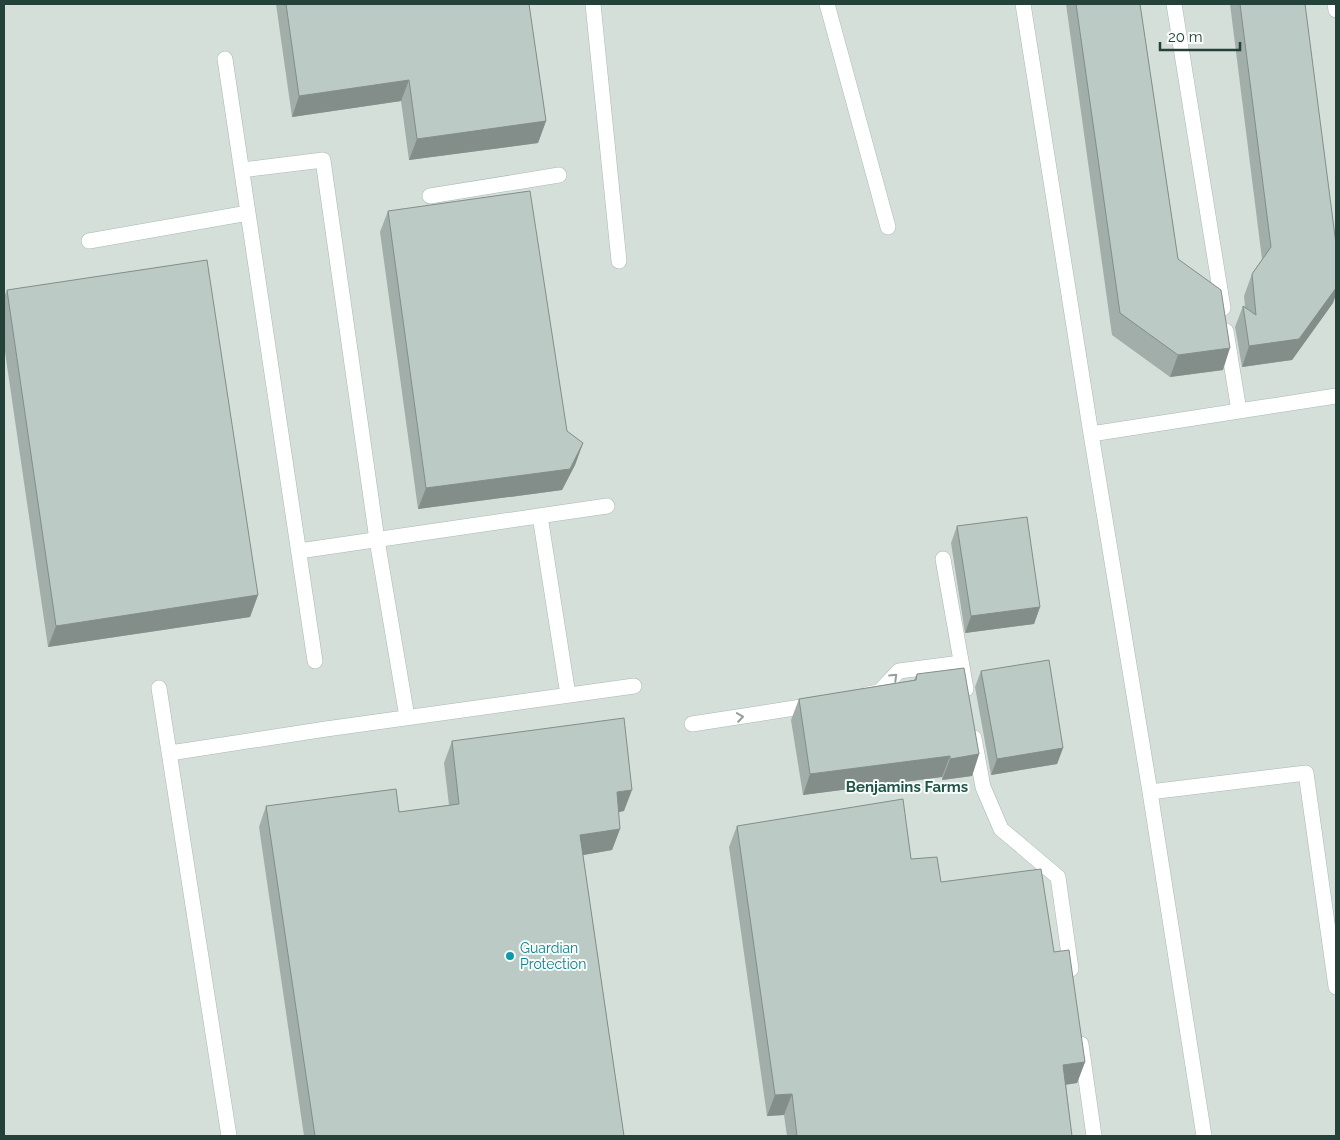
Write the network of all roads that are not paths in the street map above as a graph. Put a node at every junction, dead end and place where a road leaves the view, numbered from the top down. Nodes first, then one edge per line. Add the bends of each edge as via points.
1 (593, 4) edge
2 (828, 4) edge
3 (1023, 4) edge
4 (1174, 4) edge
5 (1335, 4) edge
6 (1336, 10) edge
7 (225, 59) dead end
8 (242, 170) junction
9 (559, 175) dead end
10 (430, 196) dead end
11 (248, 213) junction
12 (888, 226) dead end
13 (89, 241) dead end
14 (620, 261) dead end
15 (1336, 396) edge
16 (1239, 411) junction
17 (1091, 434) junction
18 (607, 506) dead end
19 (540, 516) junction
20 (377, 540) junction
21 (299, 551) junction
22 (943, 559) dead end
23 (315, 661) dead end
24 (961, 662) junction
25 (634, 686) dead end
26 (159, 688) dead end
27 (568, 695) junction
28 (851, 699) edge
29 (968, 701) edge
30 (832, 702) edge
31 (407, 718) junction
32 (971, 720) edge
33 (692, 724) dead end
34 (170, 753) junction
35 (1150, 792) junction
36 (1072, 983) edge
37 (1336, 987) edge
38 (1079, 1031) edge
39 (229, 1136) edge
40 (1094, 1136) edge
41 (1204, 1136) edge

1 - 14 street
2 - 12 street
3 - 17 street
4 - 16 street
5 - 6 street
7 - 8 street
8 - 11 street
8 - 20 street via 323,160
9 - 10 street
11 - 13 street
11 - 21 street
15 - 16 street
16 - 17 street
17 - 35 street
18 - 19 street
19 - 20 street
19 - 27 street
20 - 21 street
20 - 31 street
21 - 23 street
22 - 24 street
28 -> 24 street via 879,692 900,671
24 - 29 street
25 - 27 street
26 - 34 street
27 - 31 street
33 -> 30 street
31 - 34 street
32 - 36 street via 983,787 1001,829 1058,877
34 - 39 street
35 - 37 street via 1306,773
35 - 41 street
38 - 40 street

